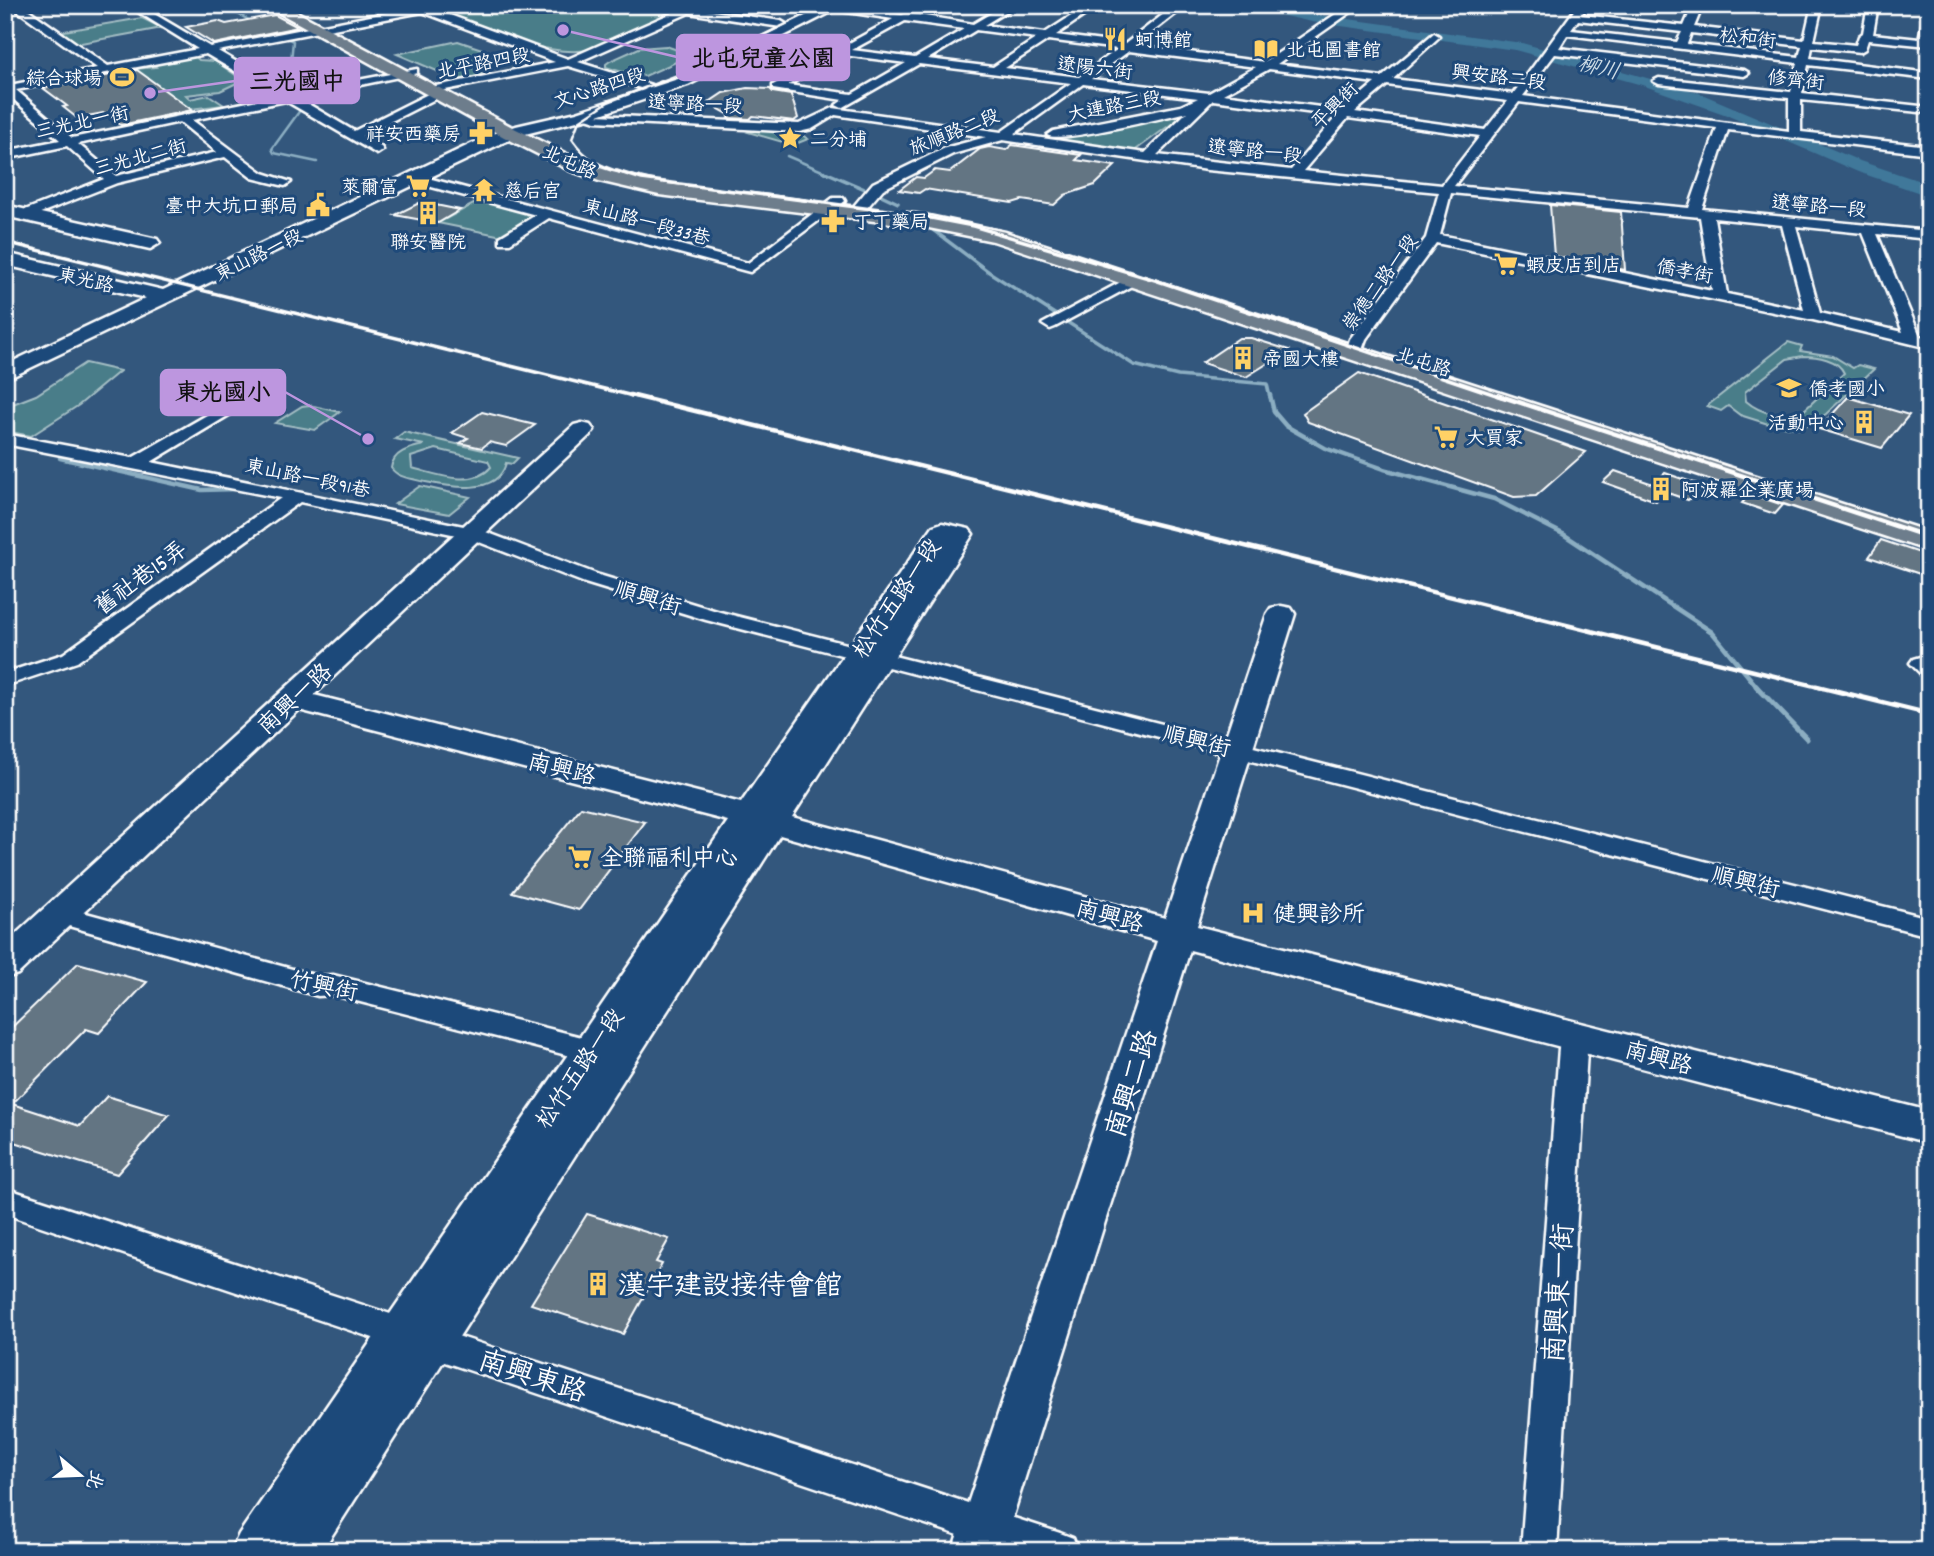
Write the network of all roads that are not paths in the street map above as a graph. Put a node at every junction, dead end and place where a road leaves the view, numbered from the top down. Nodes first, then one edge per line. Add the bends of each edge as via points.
1 (15, 5) edge
2 (132, 5) edge
3 (272, 5) edge
4 (287, 5) edge
5 (927, 5) edge
6 (1012, 5) edge
7 (1095, 5) edge
8 (1144, 5) edge
9 (1356, 5) edge
10 (1698, 5) edge
11 (1817, 5) edge
12 (1873, 5) edge
13 (822, 6) edge
14 (1580, 6) edge
15 (417, 7) edge
16 (694, 8) edge
17 (1178, 8) edge
18 (1929, 16) edge
19 (1575, 17) junction
20 (904, 18) junction
21 (781, 24) junction
22 (975, 26) junction
23 (323, 28) junction
24 (1686, 29) junction
25 (1927, 30) edge
26 (1564, 32) junction
27 (1434, 36) dead end
28 (1864, 36) junction
29 (1048, 37) junction
30 (1756, 38) junction
31 (1807, 43) junction
32 (1926, 43) edge
33 (1681, 46) junction
34 (1128, 47) junction
35 (209, 50) junction
36 (841, 52) junction
37 (1549, 54) junction
38 (1748, 54) junction
39 (1802, 61) junction
40 (917, 62) junction
41 (568, 63) junction
42 (1671, 64) junction
43 (1267, 66) junction
44 (107, 70) junction
45 (992, 72) junction
46 (406, 73) junction
47 (1929, 76) edge
48 (1386, 80) junction
49 (1740, 80) junction
50 (1659, 81) dead end
51 (1080, 82) junction
52 (1853, 85) dead end
53 (647, 87) junction
54 (6, 88) edge
55 (436, 90) junction
56 (286, 97) junction
57 (1209, 97) junction
58 (1795, 97) junction
59 (853, 98) junction
60 (1516, 98) junction
61 (1854, 102) junction
62 (1929, 110) edge
63 (833, 111) junction
64 (1345, 114) junction
65 (583, 115) junction
66 (183, 119) junction
67 (1724, 125) junction
68 (1839, 130) dead end
69 (516, 131) junction
70 (1792, 131) junction
71 (1488, 134) junction
72 (353, 135) junction
73 (1003, 136) junction
74 (1022, 138) junction
75 (71, 141) junction
76 (1929, 149) edge
77 (377, 150) dead end
78 (227, 153) junction
79 (5, 155) edge
80 (1149, 157) junction
81 (1294, 174) junction
82 (413, 178) junction
83 (113, 180) junction
84 (285, 182) dead end
85 (1446, 188) junction
86 (866, 201) junction
87 (834, 205) junction
88 (5, 211) edge
89 (1700, 212) junction
90 (547, 214) junction
91 (25, 215) junction
92 (909, 215) junction
93 (1788, 222) junction
94 (1868, 229) junction
95 (1929, 235) edge
96 (1433, 239) junction
97 (505, 240) dead end
98 (150, 243) dead end
99 (5, 259) edge
100 (5, 269) edge
101 (1134, 279) junction
102 (1720, 296) junction
103 (160, 301) junction
104 (1813, 316) junction
105 (1057, 320) dead end
106 (1913, 339) junction
107 (1929, 343) edge
108 (1356, 346) junction
109 (5, 373) edge
110 (273, 382) dead end
111 (582, 430) dead end
112 (5, 439) edge
113 (135, 464) junction
114 (295, 497) junction
115 (1929, 526) edge
116 (471, 533) junction
117 (1929, 542) edge
118 (1281, 614) dead end
119 (869, 655) junction
120 (5, 680) edge
121 (293, 699) junction
122 (1238, 750) junction
123 (761, 819) junction
124 (60, 915) junction
125 (1929, 927) edge
126 (1178, 934) junction
127 (5, 965) edge
128 (1574, 1035) junction
129 (590, 1050) junction
130 (1929, 1127) edge
131 (5, 1201) edge
132 (417, 1337) junction
133 (981, 1538) edge
134 (256, 1551) edge
135 (292, 1551) edge
136 (1060, 1551) edge
137 (1539, 1551) edge

1 - 44 street
2 - 35 street
3 - 23 main road, 北屯路
4 - 23 main road, 北屯路
5 - 20 street
6 - 22 street
7 - 29 street
8 - 17 street
9 - 43 street, 大連路三段
10 - 24 street
11 - 31 street
12 - 28 street via 1868,35
13 - 20 street, 興安路二段
13 - 21 street, 文心路四段
13 - 65 street, 文心路四段 via 701,74
14 - 19 street, 崇德二路一段
15 - 23 street
15 - 41 street
16 - 21 street
16 - 41 street, 北平路四段
17 - 34 street, 旅順路二段
18 - 25 street
19 - 24 street
19 - 26 street, 崇德二路一段
20 - 22 street, 興安路二段
20 - 36 street
21 - 53 street, 文心路四段
22 - 29 street, 興安路二段
22 - 40 street
23 - 35 street
23 - 46 main road, 北屯路
24 - 30 street
24 - 33 street
25 - 32 street
26 - 33 street, 松和街
26 - 37 street, 崇德二路一段
27 - 48 street, 平興街
28 - 31 street via 1860,49
28 - 32 street
29 - 34 street, 興安路二段
29 - 45 street
30 - 31 street
30 - 38 street
31 - 39 street
33 - 38 street, 松和街
33 - 42 street
34 - 43 street, 興安路二段
34 - 51 street, 旅順路二段
35 - 44 street
35 - 56 street
36 - 40 street, 遼陽六街
36 - 59 street via 777,87
37 - 42 street
37 - 60 street, 崇德二路一段
38 - 39 street, 松和街
39 - 47 street, 松和街
39 - 58 street
40 - 45 street, 遼陽六街
40 - 59 street
41 - 53 street
41 - 55 street, 北平路四段
42 - 49 street
43 - 48 street, 興安路二段
43 - 57 street, 大連路三段
44 - 54 street
45 - 51 street, 遼陽六街
46 - 55 main road, 北屯路
46 - 56 street, 三光北一街
48 - 60 street, 興安路二段
48 - 64 street, 平興街
49 - 50 street, 修齊街
49 - 58 street, 修齊街
51 - 57 street, 遼陽六街
51 - 73 street, 旅順路二段
52 - 61 street
53 - 69 street, 文心路四段 via 532,121
54 - 75 street
55 - 69 main road, 北屯路
55 - 72 street, 北平路四段
56 - 66 street, 三光北一街
56 - 72 street
57 - 64 street, 遼陽六街
57 - 74 street, 大連路三段 via 1185,109 1082,131
57 - 80 street, 大連路三段
58 - 61 street, 修齊街
58 - 70 street
59 - 63 street
60 - 67 street, 興安路二段
60 - 71 street, 崇德二路一段
61 - 62 street, 修齊街
63 - 65 street, 遼寧路一段 via 799,128
63 - 73 street, 遼寧路一段
64 - 71 street, 遼陽六街
64 - 81 street, 平興街
65 - 69 street, 文心路四段
66 - 75 street, 三光北一街
66 - 78 street
67 - 70 street, 興安路二段
67 - 89 street
68 - 70 street
69 - 82 street, 東山路一段
69 - 87 main road, 北屯路 via 578,167 630,183
70 - 76 street via 1903,140
71 - 85 street, 崇德二路一段
72 - 77 street
73 - 74 street, 遼寧路一段
73 - 86 street, 旅順路二段 via 949,150 890,180
74 - 80 street, 遼寧路一段
75 - 79 street, 三光北一街
75 - 83 street
78 - 83 street, 三光北二街
78 - 84 street via 256,175
80 - 81 street, 遼寧路一段
81 - 85 street, 遼寧路一段
82 - 90 street, 東山路一段33巷
82 - 103 street, 東山路一段
83 - 91 street, 三光北二街
85 - 89 street, 遼寧路一段
85 - 96 street, 崇德二路一段
86 - 87 main road, 北屯路
86 - 92 main road, 北屯路
87 - 90 street, 東山路一段33巷 via 750,268
88 - 91 street
89 - 93 street, 遼寧路一段
89 - 102 street
90 - 97 street
91 - 98 street
92 - 101 main road, 北屯路 via 998,236
92 - 108 main road, 北屯路 via 972,221 1023,233
93 - 94 street, 遼寧路一段
93 - 104 street
94 - 95 street, 遼寧路一段
94 - 106 street
96 - 102 street, 僑孝街
96 - 108 street, 崇德二路一段
99 - 103 street, 東光路
100 - 103 street, 東光路
101 - 105 street
101 - 108 main road, 北屯路
102 - 104 street, 僑孝街
103 - 109 street, 東山路一段
104 - 106 street, 僑孝街
106 - 107 street, 僑孝街
108 - 115 main road, 北屯路
108 - 117 main road, 北屯路
110 - 113 street
111 - 116 street, 南興一路
112 - 113 street, 東山路一段91巷
113 - 114 street, 東山路一段91巷
114 - 116 street, 東山路一段91巷
114 - 120 street, 舊社巷15弄 via 70,658
116 - 119 street, 順興街 via 649,597
116 - 121 street, 南興一路
118 - 122 street, 南興二路
119 - 122 street, 順興街
119 - 123 street, 松竹五路一段
121 - 123 street, 南興路
121 - 124 street, 南興一路
122 - 125 street, 順興街
122 - 126 street, 南興二路
123 - 126 street, 南興路
123 - 129 street, 松竹五路一段
123 - 132 street, 松竹五路一段
124 - 127 street, 南興一路
124 - 129 street, 竹興街 via 318,986 333,985
126 - 128 street, 南興路
126 - 133 street, 南興二路
128 - 130 street, 南興路
128 - 137 street, 南興東一街
129 - 132 street, 松竹五路一段
131 - 132 street, 南興東路
132 - 133 street, 南興東路
132 - 134 street, 松竹五路一段
132 - 135 street, 松竹五路一段
133 - 136 street, 南興東路

